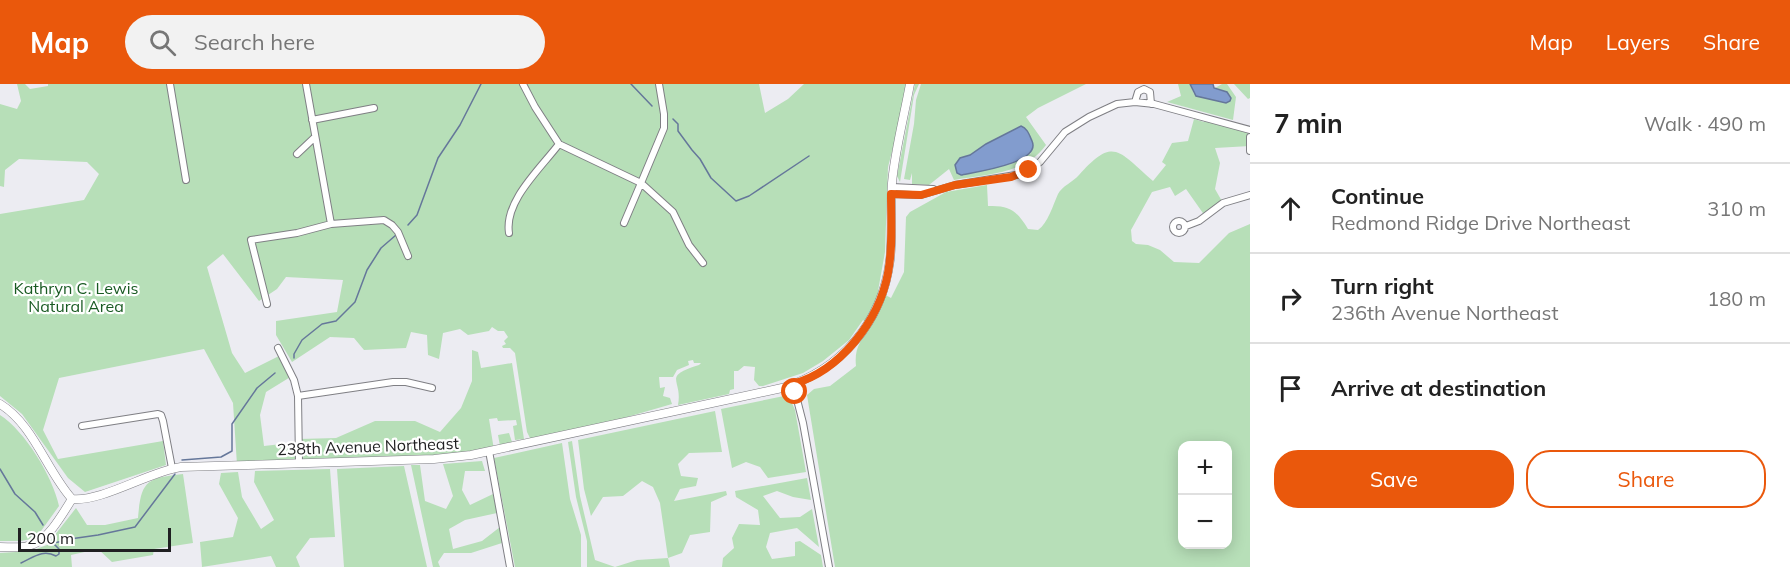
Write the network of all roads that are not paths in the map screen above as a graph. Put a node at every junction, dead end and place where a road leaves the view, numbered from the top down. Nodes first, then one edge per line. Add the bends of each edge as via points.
1 (170, 84) edge
2 (306, 84) edge
3 (523, 84) edge
4 (659, 84) edge
5 (910, 84) edge
6 (1135, 102) junction
7 (1151, 104) junction
8 (374, 108) dead end
9 (312, 120) junction
10 (1250, 130) edge
11 (315, 137) junction
12 (1250, 137) edge
13 (559, 144) junction
14 (1250, 150) edge
15 (297, 154) dead end
16 (186, 180) dead end
17 (641, 183) junction
18 (892, 190) junction
19 (1250, 195) edge
20 (624, 223) dead end
21 (331, 224) junction
22 (1186, 226) dead end
23 (509, 233) dead end
24 (408, 256) dead end
25 (703, 263) dead end
26 (267, 304) dead end
27 (278, 348) dead end
28 (793, 384) junction
29 (432, 388) dead end
30 (298, 396) junction
31 (0, 404) edge
32 (82, 426) dead end
33 (489, 451) junction
34 (299, 463) junction
35 (172, 468) junction
36 (61, 487) junction
37 (72, 499) junction
38 (64, 511) junction
39 (0, 547) edge
40 (510, 567) edge
41 (829, 567) edge

1 - 16 street
2 - 9 street
3 - 13 street
4 - 17 street via 664,128
5 - 18 street, 238th Avenue Northeast
6 - 7 street
6 - 7 street via 1138,92 1144,89 1150,92
6 - 18 street via 1117,104 1078,123 1065,132 1040,162 1022,174 921,195
7 - 10 street
8 - 9 street
9 - 11 street
11 - 15 street
11 - 21 street
12 - 14 street
13 - 17 street
13 - 23 street via 514,203 508,217
17 - 20 street
17 - 25 street via 673,212
18 - 28 street, 238th Avenue Northeast via 888,275 869,321 855,341 826,368
19 - 22 street via 1222,203
21 - 24 street via 388,222 402,238
21 - 26 street via 253,240
27 - 30 street
28 - 33 street, 238th Avenue Northeast
28 - 41 street
29 - 30 street via 393,382
30 - 34 street
31 - 36 street via 22,424
32 - 35 street via 161,415
33 - 34 street, 238th Avenue Northeast via 444,458
33 - 40 street
34 - 35 street, 238th Avenue Northeast
35 - 37 street, 238th Avenue Northeast via 99,495
36 - 37 street
36 - 38 street
37 - 38 street
38 - 39 street via 36,543

